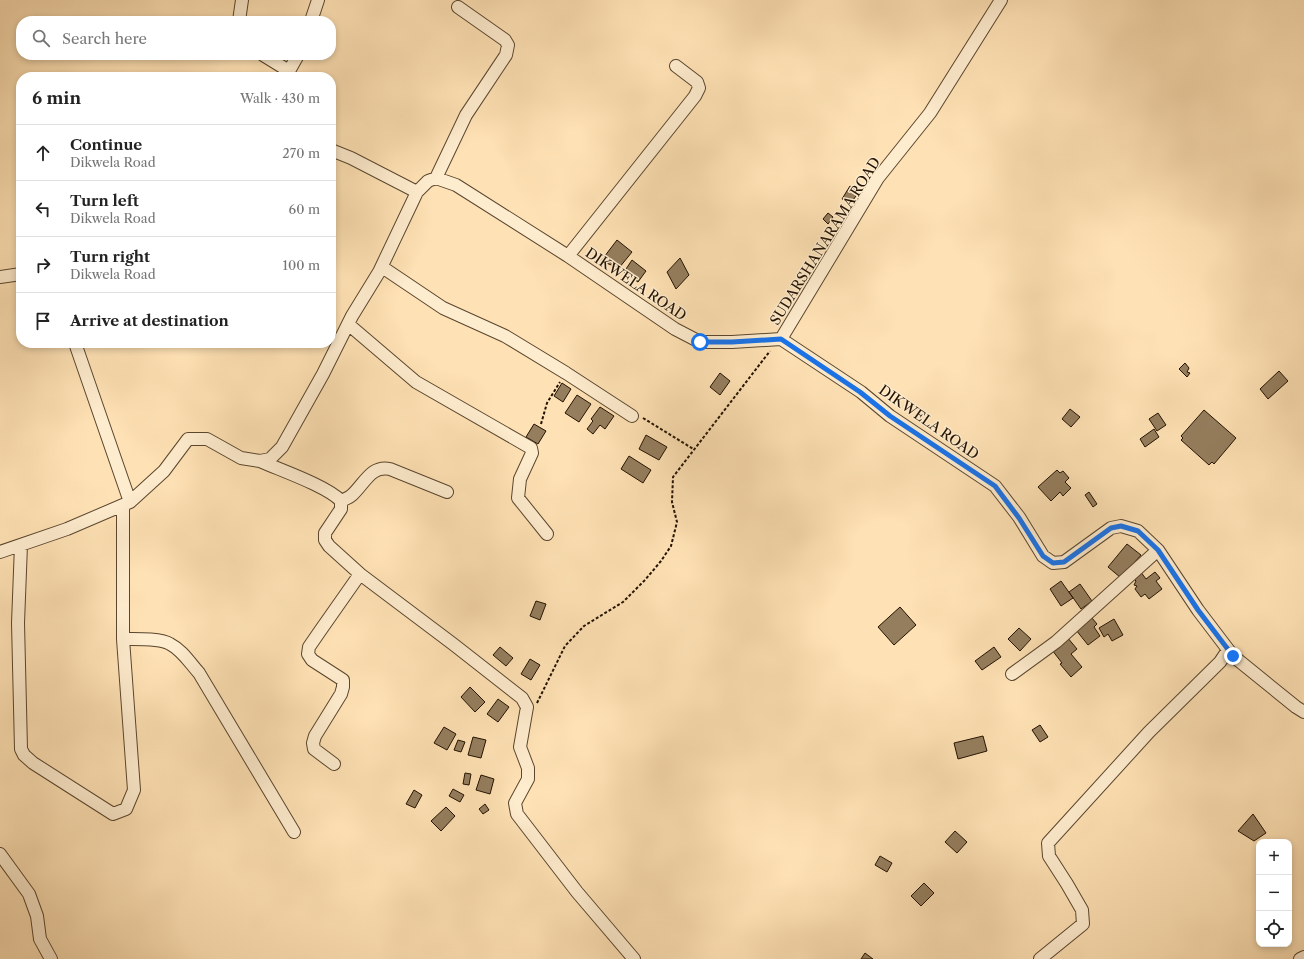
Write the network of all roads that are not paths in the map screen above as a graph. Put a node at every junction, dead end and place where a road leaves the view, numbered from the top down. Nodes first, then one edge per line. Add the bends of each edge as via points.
1 (242, 0) edge
2 (318, 0) edge
3 (1001, 0) edge
4 (458, 7) dead end
5 (240, 16) edge
6 (313, 16) edge
7 (270, 60) edge
8 (295, 60) edge
9 (676, 66) dead end
10 (285, 72) edge
11 (289, 72) edge
12 (336, 152) edge
13 (436, 178) junction
14 (417, 192) junction
15 (568, 256) junction
16 (382, 267) junction
17 (16, 275) edge
18 (0, 277) edge
19 (348, 324) junction
20 (781, 339) junction
21 (77, 348) edge
22 (632, 416) road end
23 (260, 461) junction
24 (447, 492) dead end
25 (341, 501) junction
26 (126, 503) junction
27 (547, 534) dead end
28 (21, 545) junction
29 (1158, 550) junction
30 (0, 552) edge
31 (360, 574) junction
32 (123, 638) junction
33 (1228, 650) junction
34 (1012, 674) dead end
35 (1304, 712) edge
36 (334, 764) dead end
37 (294, 832) dead end
38 (0, 854) edge
39 (1304, 957) edge
40 (51, 959) edge
41 (634, 959) edge
42 (1040, 959) edge
43 (1300, 959) edge

1 - 5 street
2 - 6 street
3 - 20 street, SUDARSHANARAMA ROAD via 930,113 878,178
4 - 13 street via 505,40 508,45 506,55 466,115
7 - 10 street
8 - 11 street
9 - 15 street via 697,82 699,88 695,96
12 - 14 street
13 - 14 street via 428,181
13 - 15 street, DIKWELA ROAD via 456,185
14 - 16 street
15 - 20 street, DIKWELA ROAD via 675,329 700,342
16 - 19 street
16 - 22 street via 443,308 505,336
17 - 18 street
19 - 23 street via 282,447 270,459
19 - 27 street via 416,382 530,448 532,453 520,479 518,498
20 - 29 street, DIKWELA ROAD via 995,486 1043,556 1053,563 1064,562 1111,528 1121,526 1138,531
21 - 26 street
23 - 25 street via 320,487 336,495
23 - 26 street via 241,458 207,439 188,439 164,471
24 - 25 street via 382,467 351,496
25 - 31 street via 341,509 325,533 325,540
26 - 28 street via 67,529
26 - 32 street
28 - 30 street
28 - 32 street via 18,623 21,749 33,763 113,814 126,809 134,790
29 - 33 street, DIKWELA ROAD
29 - 34 street via 1056,642
31 - 36 street via 320,630 308,654 312,660 343,680 341,694 313,743 314,749
31 - 41 street via 522,698 527,707 520,746 528,768 528,779 515,803 517,814 577,892
32 - 37 street via 163,641 182,652 199,673
33 - 35 street, DIKWELA ROAD
33 - 42 street via 1220,662 1149,732 1048,842 1049,856 1082,910 1083,924
38 - 40 street via 29,894 37,916 40,939
39 - 43 street

